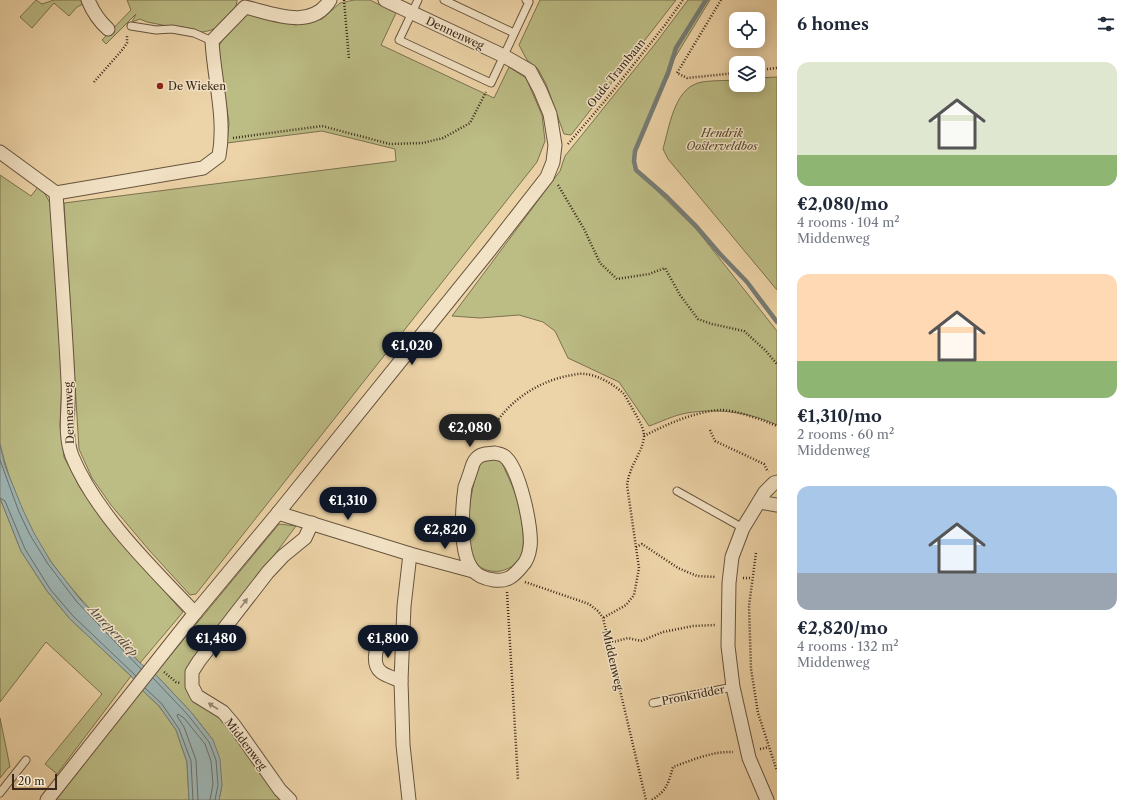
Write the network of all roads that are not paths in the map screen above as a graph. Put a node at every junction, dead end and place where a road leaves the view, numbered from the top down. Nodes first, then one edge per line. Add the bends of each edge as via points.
1 (88, 0) edge
2 (330, 0) edge
3 (386, 0) edge
4 (418, 0) edge
5 (444, 0) edge
6 (526, 0) edge
7 (244, 3) edge
8 (412, 13) junction
9 (131, 26) road end
10 (108, 29) dead end
11 (514, 33) junction
12 (212, 41) junction
13 (504, 56) junction
14 (0, 152) edge
15 (56, 193) junction
16 (776, 483) edge
17 (677, 491) dead end
18 (760, 502) junction
19 (777, 505) edge
20 (278, 513) junction
21 (312, 523) junction
22 (743, 528) junction
23 (410, 554) junction
24 (473, 571) junction
25 (195, 613) junction
26 (402, 637) junction
27 (401, 681) junction
28 (733, 687) junction
29 (653, 703) dead end
30 (26, 760) dead end
31 (0, 793) edge
32 (47, 800) edge
33 (290, 800) edge
34 (410, 800) edge
35 (767, 800) edge

1 - 10 street via 93,13
2 - 7 street via 317,14 296,19 276,16
3 - 8 street, Dennenweg
4 - 8 lane
5 - 11 lane
6 - 11 lane via 529,2
7 - 12 street
8 - 13 street, Dennenweg
8 - 13 lane via 400,40 491,83
9 - 12 lane via 194,33
11 - 13 lane
12 - 15 street via 220,106 222,140 219,156 204,168
13 - 20 street, Dennenweg via 530,71 550,114 555,145 553,162 547,177
14 - 15 street
15 - 25 street, Dennenweg via 68,383 68,439 72,455 85,483 124,536
16 - 18 street, Pronkridder via 765,492
17 - 22 lane
18 - 19 street
18 - 22 street, Pronkridder
20 - 21 street
20 - 25 street, Dennenweg
21 - 23 street
33 -> 21 street, Middenweg via 223,712 197,696 192,686 192,672 268,572 305,538
22 - 28 street, Pronkridder via 732,557 729,578 728,646
23 - 24 street
23 - 26 street
24 - 24 street via 467,560 462,524 466,486 475,460 483,454 495,453 504,456 510,464 525,500 531,546 527,562 510,578 485,578
25 - 32 street, Dennenweg
26 - 27 street
26 - 27 street via 380,644 375,662 379,671
27 - 34 street via 403,745
28 - 29 lane, Pronkridder
28 - 35 street, Pronkridder via 748,753
30 - 31 lane

